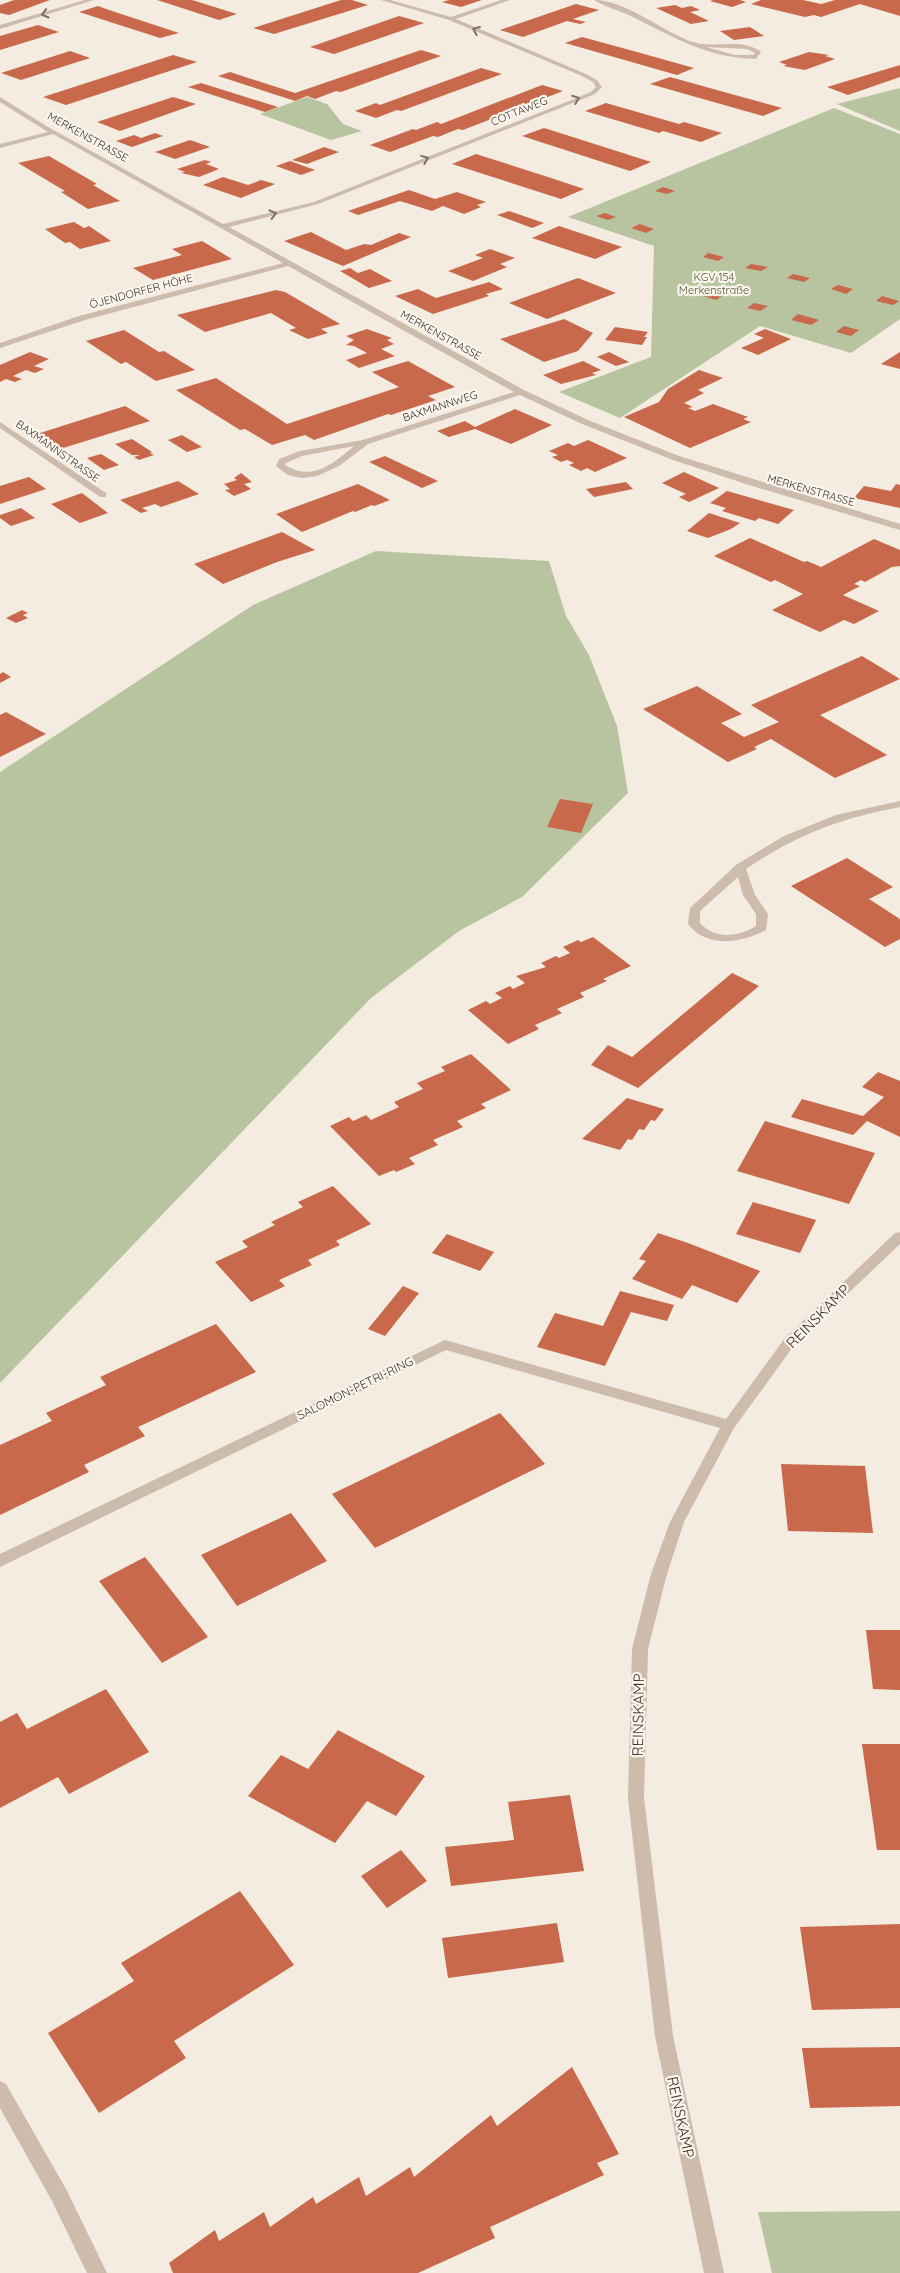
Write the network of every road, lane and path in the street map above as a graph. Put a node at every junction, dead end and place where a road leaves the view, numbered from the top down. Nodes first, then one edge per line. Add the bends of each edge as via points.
1 (91, 0) edge
2 (384, 0) edge
3 (507, 0) edge
4 (597, 0) edge
5 (451, 19) junction
6 (0, 27) edge
7 (696, 45) junction
8 (0, 99) edge
9 (54, 132) junction
10 (0, 146) edge
11 (225, 226) junction
12 (289, 264) junction
13 (0, 346) edge
14 (522, 392) junction
15 (0, 424) edge
16 (365, 442) junction
17 (103, 495) dead end
18 (900, 527) edge
19 (900, 804) edge
20 (740, 867) junction
21 (900, 1236) edge
22 (729, 1425) junction
23 (0, 1561) edge
24 (0, 2090) edge
25 (97, 2273) edge
26 (714, 2273) edge

1 -> 6 street
2 - 5 street, COTTAWEG
3 - 5 street
4 - 7 street
11 -> 5 street, COTTAWEG via 316,203 581,98 599,87 584,75
7 - 7 street via 726,57 756,57 758,52 748,47
8 - 9 street, MERKENSTRASSE
9 - 10 street
9 - 11 street, MERKENSTRASSE
11 - 12 street, MERKENSTRASSE
12 - 13 street, ÖJENDORFER HÖHE via 82,318
12 - 14 street, MERKENSTRASSE
14 - 16 street, BAXMANNWEG
14 - 18 street, MERKENSTRASSE via 603,431 676,458
15 - 17 street, BAXMANNSTRASSE
16 - 16 street, BAXMANNWEG via 300,454 282,461 280,466 296,475 321,473 344,460
19 - 20 street via 863,810 816,824 774,844
20 - 20 street via 694,910 694,924 700,932 722,938 744,937 762,928 762,914 749,895
21 - 22 street, REINSKAMP via 790,1341
22 - 23 street, SALOMON-PETRI-RING via 445,1345
22 - 26 street, REINSKAMP via 678,1522 659,1574 640,1650 636,1798 664,2036
24 - 25 street via 59,2195

